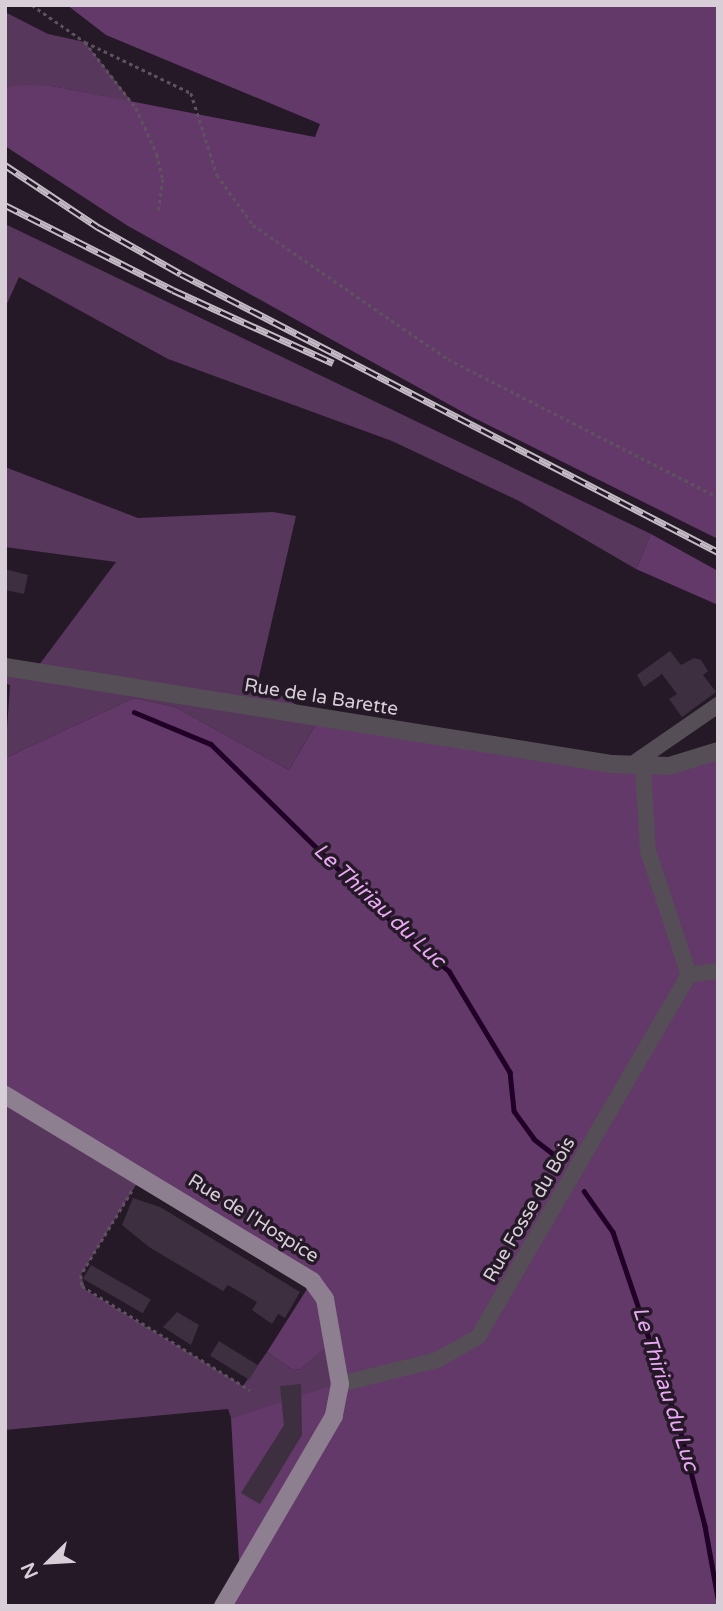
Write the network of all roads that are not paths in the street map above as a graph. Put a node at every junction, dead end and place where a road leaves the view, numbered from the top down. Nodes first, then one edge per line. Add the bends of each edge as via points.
1 (5, 667) edge
2 (718, 705) edge
3 (718, 751) edge
4 (637, 766) junction
5 (718, 971) edge
6 (689, 975) junction
7 (5, 1095) edge
8 (340, 1384) junction
9 (223, 1606) edge

1 - 4 street, Rue de la Barette
2 - 4 street
3 - 4 street, Rue de la Barette via 669,766
4 - 6 street via 649,851
5 - 6 street
6 - 8 street, Rue Fosse du Bois via 478,1337 437,1360
7 - 8 main road, Rue de l'Hospice via 312,1281 325,1299
8 - 9 main road, Rue de l'Hospice via 329,1430

